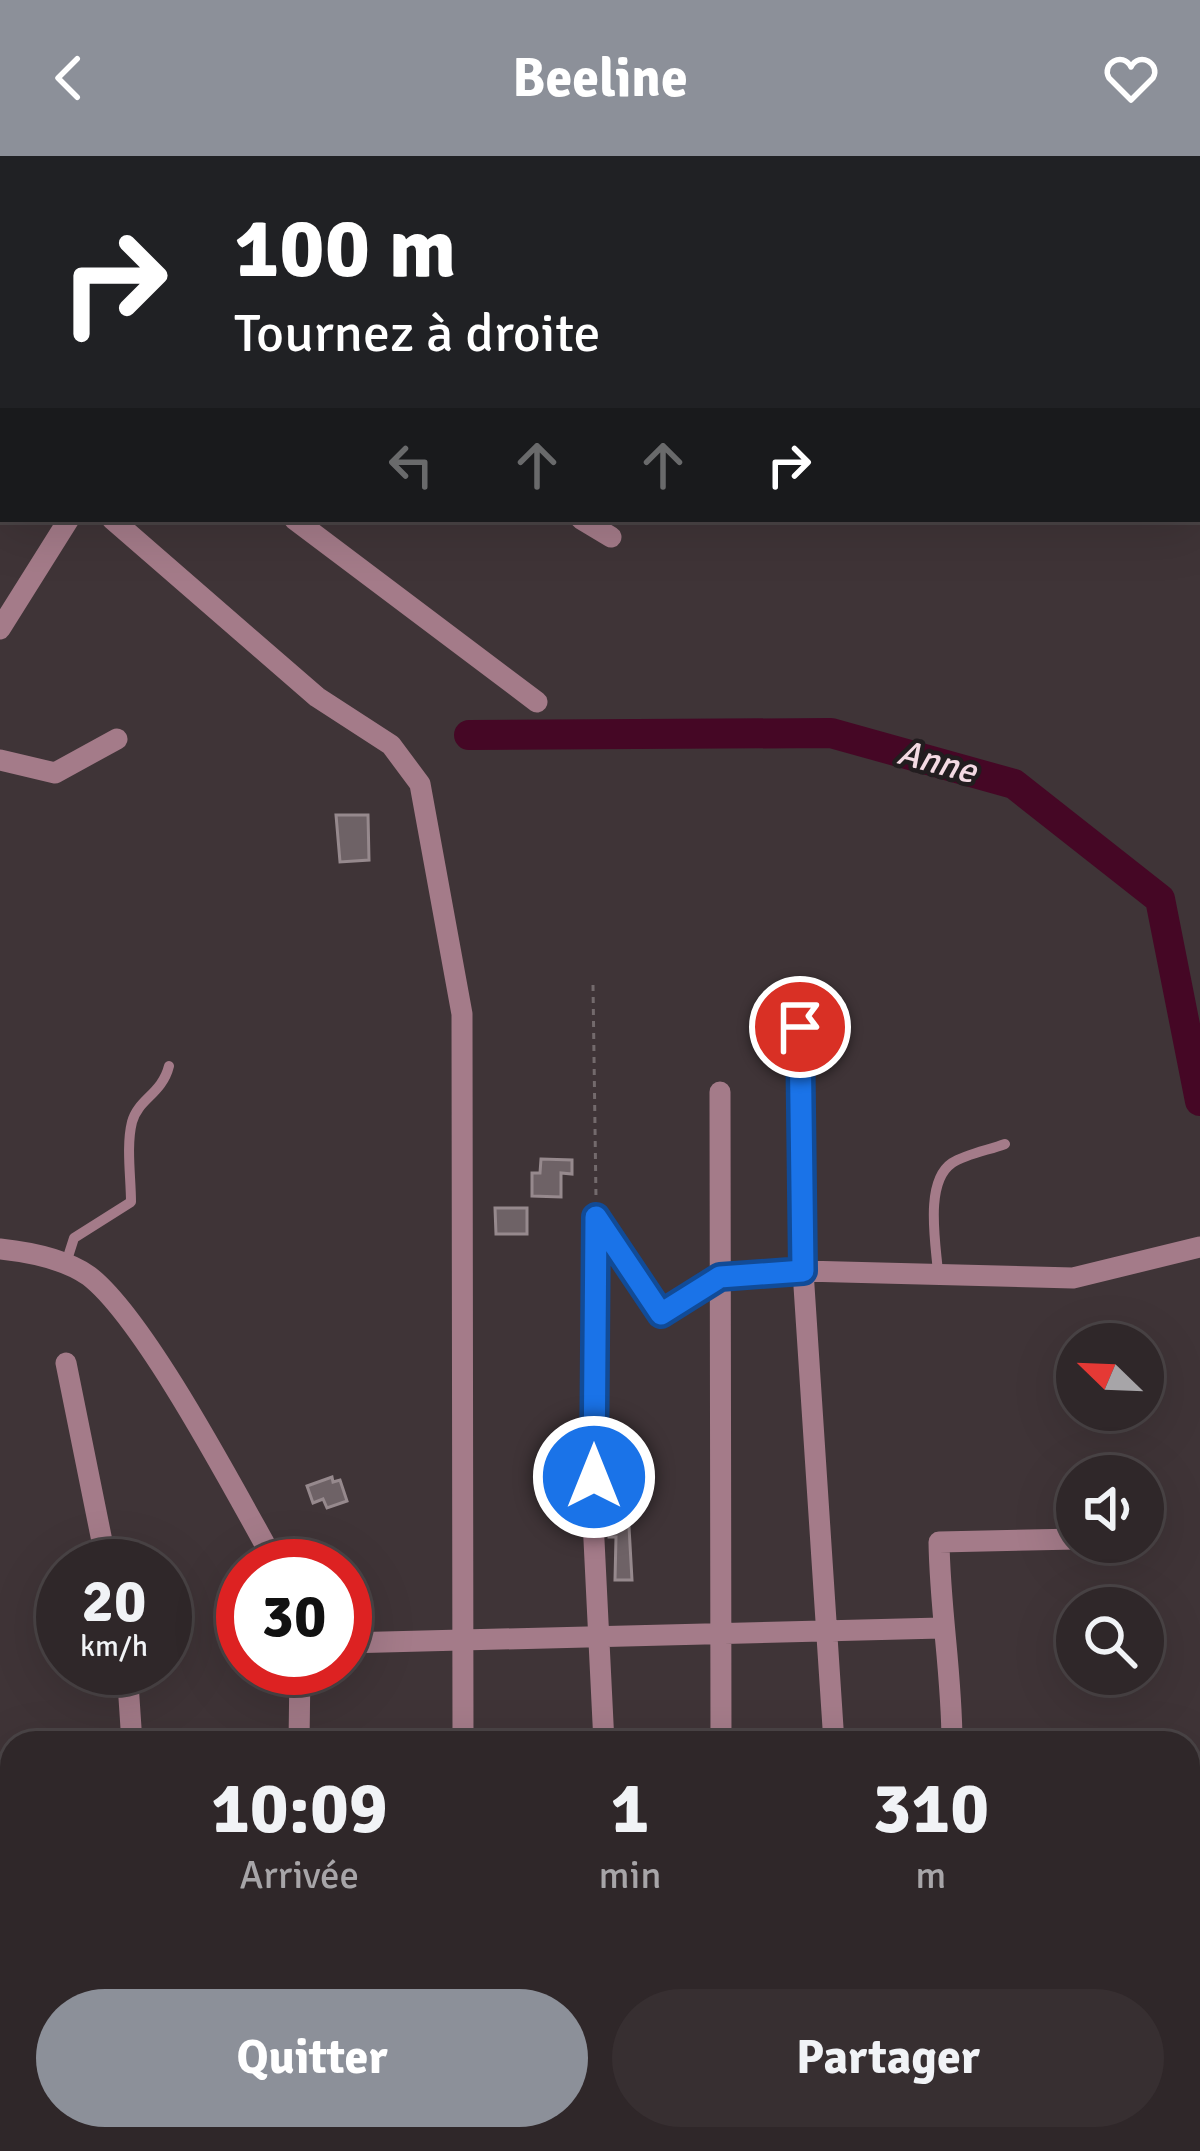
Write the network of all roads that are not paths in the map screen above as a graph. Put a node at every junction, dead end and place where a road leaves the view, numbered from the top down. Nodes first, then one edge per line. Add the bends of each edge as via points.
1 (67, 522) edge
2 (115, 522) edge
3 (298, 522) edge
4 (586, 522) edge
5 (611, 537) dead end
6 (0, 629) edge
7 (537, 702) dead end
8 (117, 739) dead end
9 (0, 760) edge
10 (800, 1027) dead end
11 (169, 1066) dead end
12 (720, 1092) dead end
13 (1005, 1144) dead end
14 (1200, 1246) edge
15 (0, 1249) edge
16 (65, 1266) junction
17 (803, 1271) junction
18 (938, 1273) junction
19 (720, 1277) junction
20 (66, 1363) dead end
21 (102, 1539) edge
22 (261, 1539) edge
23 (1056, 1539) edge
24 (824, 1627) junction
25 (940, 1628) junction
26 (721, 1630) junction
27 (598, 1634) junction
28 (464, 1638) junction
29 (372, 1642) edge
30 (129, 1695) edge
31 (299, 1695) edge
32 (131, 1731) edge
33 (298, 1731) edge
34 (464, 1731) edge
35 (603, 1731) edge
36 (722, 1731) edge
37 (832, 1731) edge
38 (952, 1731) edge

1 - 6 street
2 - 28 street via 317,697 391,745 420,784 462,1014
3 - 7 street
4 - 5 street
8 - 9 street via 55,772
10 - 17 street
11 - 16 lane via 163,1088 132,1121 130,1202 74,1238
12 - 19 street
13 - 18 lane via 942,1172
14 - 18 street via 1073,1278
15 - 16 street
16 - 22 street via 87,1275 135,1331
17 - 18 street
17 - 19 street
17 - 24 street
19 - 26 street
19 - 27 street via 661,1314 596,1217
20 - 21 street
23 - 25 street via 939,1542
24 - 25 street
24 - 26 street
24 - 37 street
25 - 38 street via 951,1662
26 - 27 street
26 - 36 street
27 - 28 street
27 - 35 street
28 - 29 street
28 - 34 street
30 - 32 street
31 - 33 street

